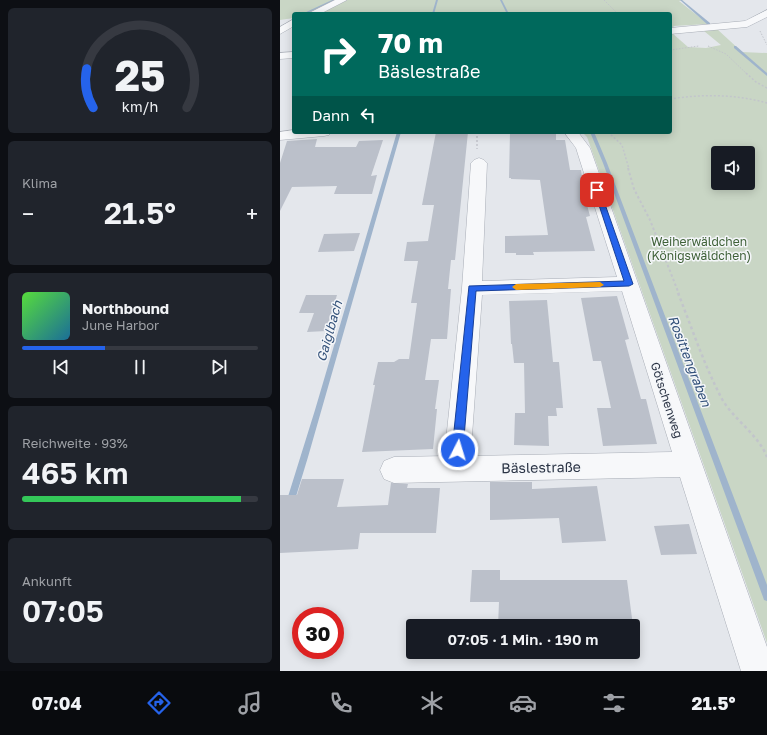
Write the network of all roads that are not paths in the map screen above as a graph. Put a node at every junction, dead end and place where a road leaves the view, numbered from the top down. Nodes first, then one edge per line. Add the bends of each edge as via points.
1 (342, 0) edge
2 (316, 12) edge
3 (767, 13) edge
4 (280, 22) edge
5 (292, 22) edge
6 (292, 23) edge
7 (280, 31) edge
8 (672, 31) edge
9 (280, 56) edge
10 (292, 56) edge
11 (302, 134) edge
12 (572, 134) edge
13 (280, 136) edge
14 (479, 163) dead end
15 (629, 284) junction
16 (472, 288) junction
17 (458, 450) dead end
18 (688, 464) junction
19 (394, 470) dead end
20 (758, 671) edge

1 - 2 street
3 - 8 street via 747,24
4 - 5 street
6 - 7 street
9 - 10 street
11 - 13 street
12 - 15 street, Götschenweg via 583,148
14 - 16 street
15 - 16 street
15 - 18 street, Götschenweg
16 - 17 street
18 - 19 street, Bäslestraße
18 - 20 street, Götschenweg

